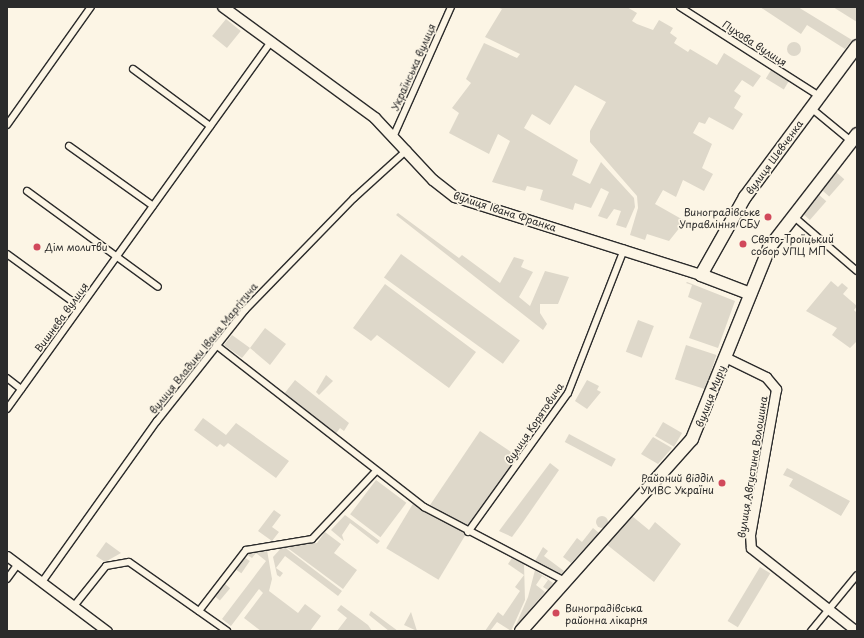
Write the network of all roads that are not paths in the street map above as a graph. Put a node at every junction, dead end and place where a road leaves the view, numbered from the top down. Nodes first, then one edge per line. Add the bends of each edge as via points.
1 (91, 7) edge
2 (223, 7) edge
3 (451, 7) edge
4 (680, 7) edge
5 (271, 41) junction
6 (857, 46) edge
7 (133, 69) dead end
8 (819, 96) junction
9 (811, 108) junction
10 (7, 125) edge
11 (210, 126) junction
12 (394, 135) junction
13 (854, 137) edge
14 (69, 146) dead end
15 (407, 150) junction
16 (27, 191) dead end
17 (153, 206) junction
18 (792, 214) junction
19 (624, 249) junction
20 (7, 254) edge
21 (116, 257) junction
22 (857, 271) edge
23 (701, 275) junction
24 (158, 287) dead end
25 (748, 293) junction
26 (80, 307) junction
27 (216, 345) junction
28 (725, 357) junction
29 (7, 378) edge
30 (21, 389) junction
31 (7, 409) edge
32 (376, 471) junction
33 (468, 532) junction
34 (7, 556) edge
35 (18, 564) junction
36 (857, 575) edge
37 (7, 579) edge
38 (565, 581) junction
39 (42, 582) junction
40 (74, 606) junction
41 (199, 610) junction
42 (829, 610) junction
43 (107, 631) edge
44 (227, 631) edge
45 (521, 631) edge
46 (811, 631) edge
47 (856, 631) edge

1 - 10 street
2 - 5 main road, вулиця Івана Франка
3 - 12 street, Українська вулиця
4 - 8 street, Пухова вулиця
5 - 11 street, Вишнева вулиця
5 - 12 main road, вулиця Івана Франка
6 - 8 highway, вулиця Шевченка
7 - 11 street
8 - 9 highway, вулиця Шевченка
9 - 13 street
9 - 23 highway, вулиця Шевченка via 745,197
11 - 17 street, Вишнева вулиця
12 - 15 main road, вулиця Івана Франка
13 - 18 highway, вулиця Миру
14 - 17 street
15 - 19 main road, вулиця Івана Франка via 454,197
15 - 27 street, вулиця Владики Івана Маргітича via 291,261
16 - 21 street
17 - 21 street, Вишнева вулиця
18 - 22 street
18 - 25 highway, вулиця Миру via 769,248
19 - 23 main road, вулиця Івана Франка
19 - 33 street, вулиця Корятовича via 568,393
20 - 26 street
21 - 24 street
21 - 26 street, Вишнева вулиця
23 - 25 highway, вулиця Івана Франка
25 - 28 highway, вулиця Миру
26 - 30 street, Вишнева вулиця
27 - 32 street
27 - 39 street, вулиця Владики Івана Маргітича
28 - 38 highway, вулиця Миру via 692,439
28 - 42 street, вулиця Августина Волошина via 766,377 776,389 750,534 751,548
29 - 30 street
30 - 31 street, Вишнева вулиця
32 - 33 street
32 - 41 street via 312,539 246,550
33 - 38 street
34 - 35 street
35 - 37 street
35 - 39 street
36 - 42 street
38 - 45 highway, вулиця Миру
39 - 40 street
40 - 41 street via 106,566 122,561 144,570
40 - 43 street
41 - 44 street
42 - 46 street
42 - 47 street, вулиця Августина Волошина

